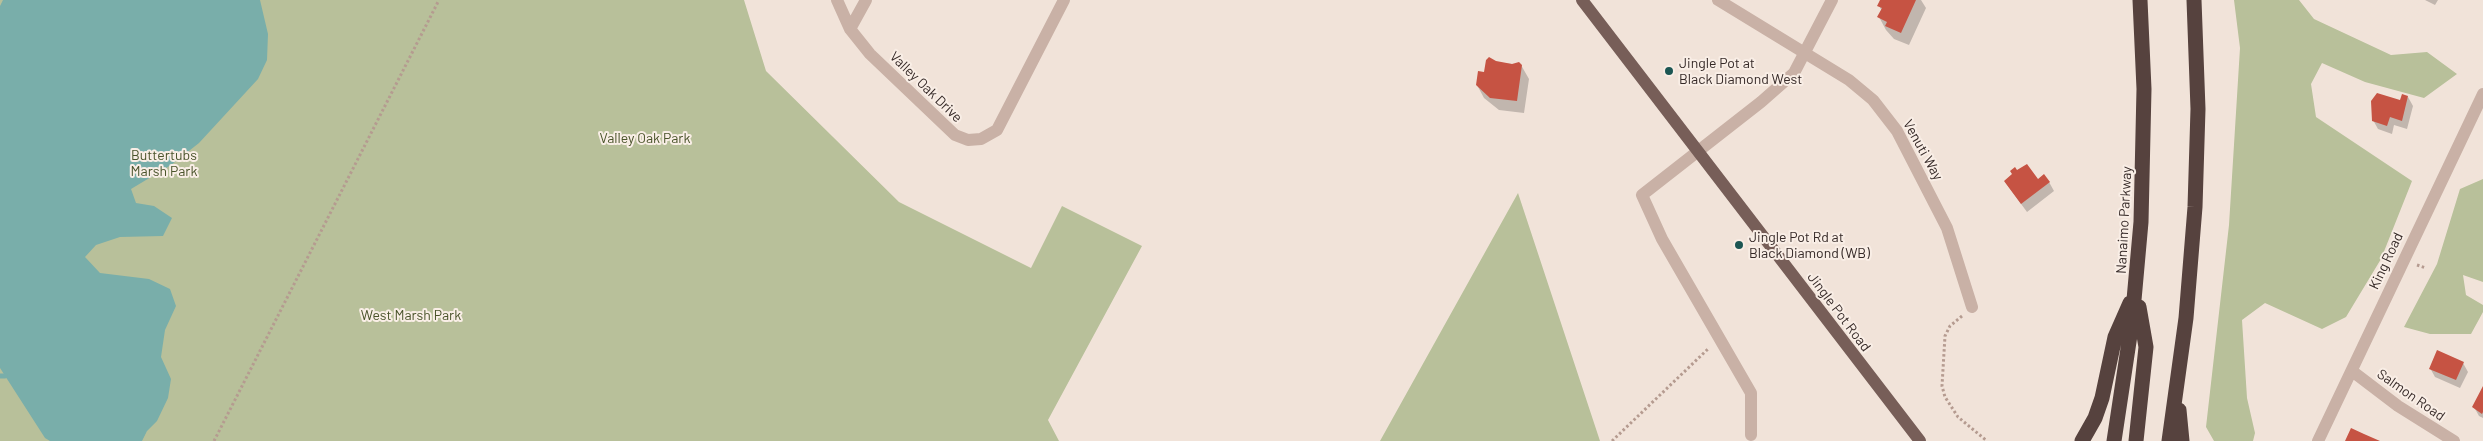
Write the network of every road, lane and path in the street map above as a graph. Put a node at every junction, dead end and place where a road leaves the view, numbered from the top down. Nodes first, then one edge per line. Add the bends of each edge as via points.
1 (439, 0) edge
2 (837, 0) edge
3 (866, 0) edge
4 (1064, 0) edge
5 (1582, 0) edge
6 (1718, 0) edge
7 (1832, 0) edge
8 (2140, 0) edge
9 (2194, 0) edge
10 (850, 29) junction
11 (1805, 53) junction
12 (2483, 94) edge
13 (1698, 152) junction
14 (2136, 288) junction
15 (1972, 307) joint
16 (1718, 339) junction
17 (2352, 371) junction
18 (2176, 395) junction
19 (1750, 435) dead end
20 (214, 441) edge
21 (1612, 441) edge
22 (1920, 441) edge
23 (1987, 441) edge
24 (2082, 441) edge
25 (2114, 441) edge
26 (2136, 441) edge
27 (2169, 441) edge
28 (2182, 441) edge
29 (2318, 441) edge
30 (2454, 441) edge

1 - 20 path
2 - 10 street, Valley Oak Drive
3 - 10 street
4 - 10 street, Valley Oak Drive via 1001,125 990,136 981,139 968,140 955,135 870,54
5 - 13 main road, Jingle Pot Road
6 - 11 street, Venuti Way
7 - 11 street
8 - 14 highway, Nanaimo Parkway via 2144,157
9 - 18 highway via 2198,110 2195,207
11 - 13 street via 1794,73 1778,88
11 - 15 street, Venuti Way via 1849,80 1872,100 1897,131 1947,228
12 - 17 street, King Road
13 - 16 street via 1642,195 1662,239
13 - 22 main road, Jingle Pot Road
14 - 24 highway via 2115,337 2095,418
14 - 25 highway, Nanaimo Parkway
14 - 26 highway via 2146,347
15 - 23 path via 1950,326 1945,336 1942,386 1958,417
16 - 19 street via 1751,393
16 - 21 path
17 - 29 street, King Road
17 - 30 street, Salmon Road via 2398,406
18 - 27 highway
18 - 28 highway

